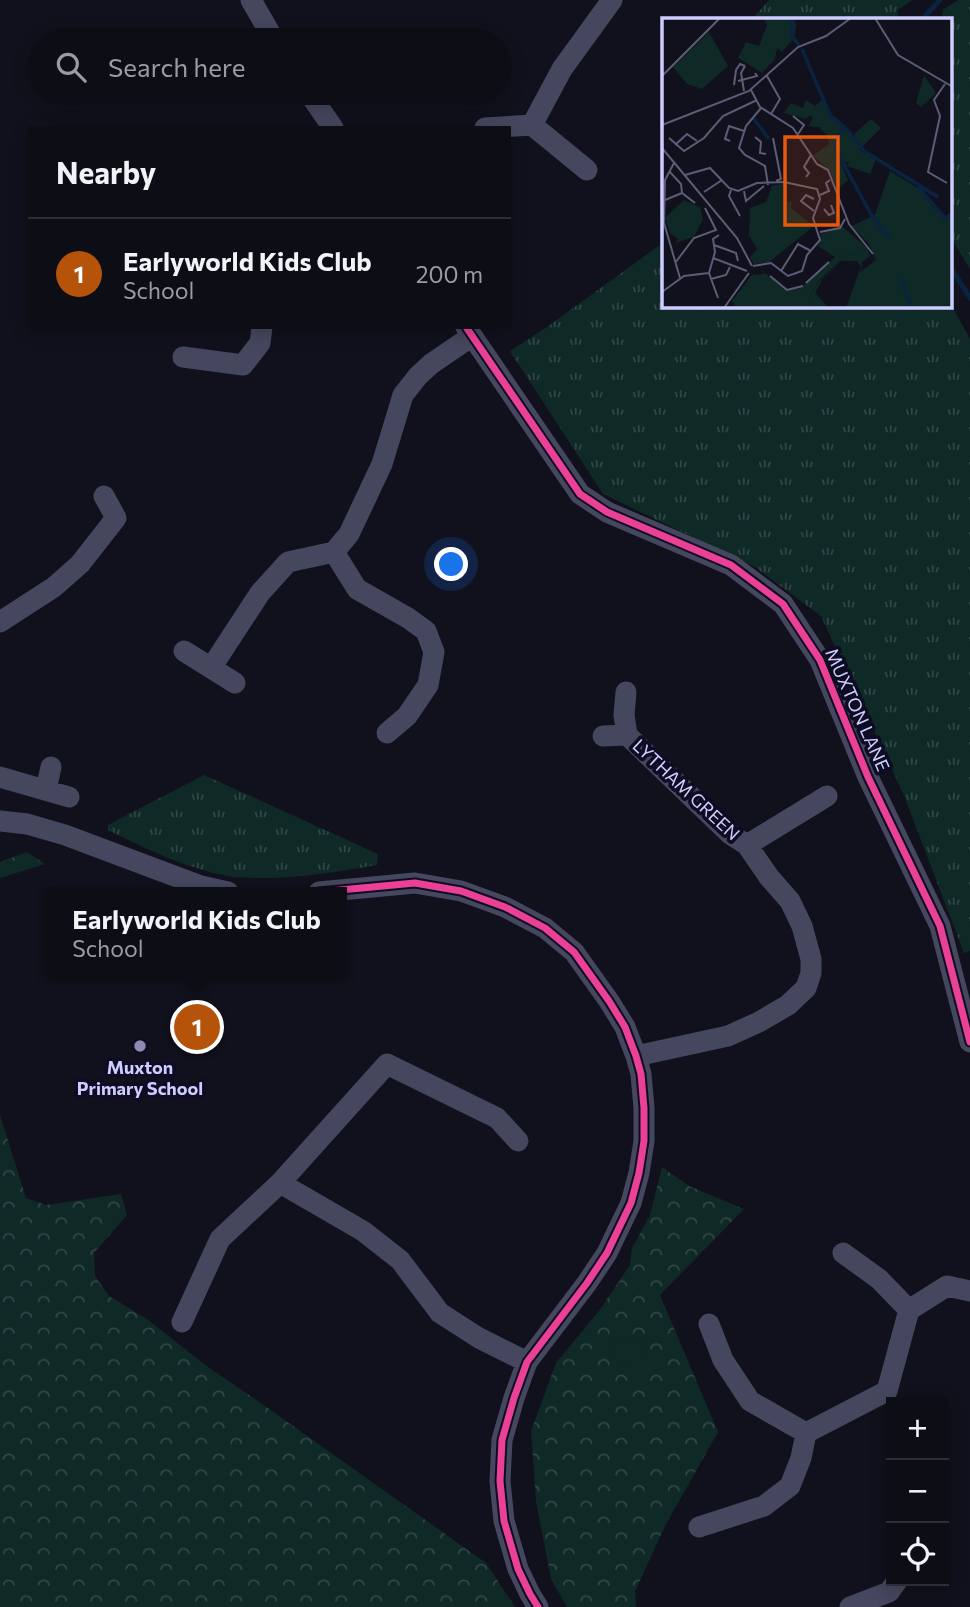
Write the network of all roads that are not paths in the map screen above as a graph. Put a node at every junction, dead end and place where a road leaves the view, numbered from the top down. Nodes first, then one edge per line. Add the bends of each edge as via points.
1 (251, 0) edge
2 (612, 0) edge
3 (267, 28) edge
4 (317, 105) edge
5 (533, 125) junction
6 (332, 126) edge
7 (511, 126) edge
8 (587, 170) dead end
9 (262, 329) edge
10 (469, 331) edge
11 (183, 357) dead end
12 (104, 496) dead end
13 (334, 552) junction
14 (0, 622) edge
15 (184, 651) dead end
16 (211, 668) junction
17 (235, 682) dead end
18 (626, 692) dead end
19 (387, 733) dead end
20 (627, 735) junction
21 (603, 736) dead end
22 (51, 767) dead end
23 (0, 777) edge
24 (46, 790) junction
25 (827, 796) dead end
26 (69, 797) dead end
27 (0, 821) edge
28 (747, 845) junction
29 (206, 887) edge
30 (347, 889) edge
31 (970, 1042) edge
32 (636, 1056) junction
33 (518, 1141) dead end
34 (280, 1183) junction
35 (843, 1253) dead end
36 (970, 1291) edge
37 (909, 1310) junction
38 (181, 1322) dead end
39 (709, 1324) dead end
40 (527, 1362) junction
41 (889, 1397) edge
42 (886, 1398) edge
43 (806, 1433) junction
44 (699, 1527) dead end
45 (893, 1586) edge
46 (538, 1607) edge
47 (850, 1607) edge

1 - 3 street
2 - 5 street via 562,69
4 - 6 street
5 - 7 street
5 - 8 street
9 - 11 street via 260,343 243,365
10 - 13 street via 403,395 382,464 349,534
10 - 31 street, MUXTON LANE via 580,494 607,512 731,565 783,604 821,660 868,777 940,926
12 - 14 street via 124,517 54,587
13 - 16 street via 288,562 260,593
13 - 19 street via 357,589 426,631 434,652 428,685 407,716
15 - 16 street
16 - 17 street
18 - 20 street, LYTHAM GREEN
20 - 21 street
20 - 28 street, LYTHAM GREEN
22 - 24 street
23 - 24 street
24 - 26 street
25 - 28 street, LYTHAM GREEN
27 - 29 street via 65,835
28 - 32 street, LYTHAM GREEN via 790,901 802,926 811,959 806,988 788,1005 728,1036
30 - 32 street via 415,883 461,891 505,906 545,928 574,952 609,1001
32 - 40 street via 645,1108 644,1142 631,1203 607,1253
33 - 34 street via 497,1118 387,1064
34 - 38 street via 220,1239
34 - 40 street via 363,1231 400,1261 440,1313
35 - 37 street via 879,1279
36 - 37 street via 947,1286
37 - 41 street
39 - 43 street via 723,1360 750,1401
40 - 46 street via 502,1440 500,1481 504,1521 518,1569
42 - 43 street
43 - 44 street via 790,1486 764,1506
45 - 47 street

